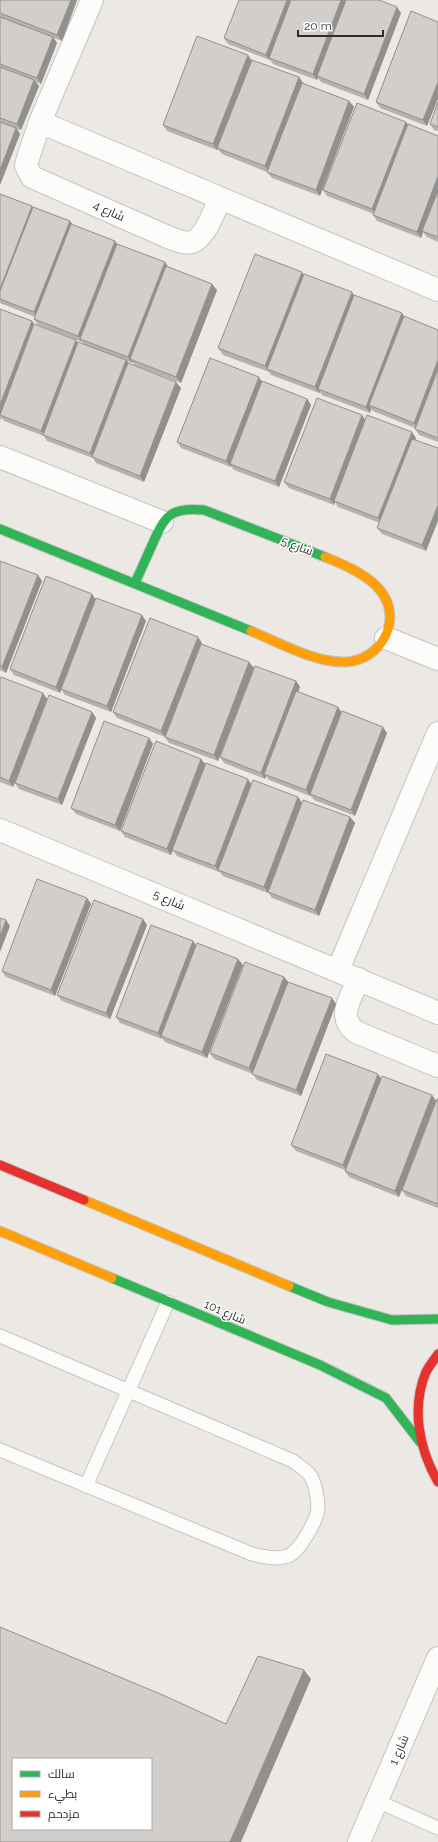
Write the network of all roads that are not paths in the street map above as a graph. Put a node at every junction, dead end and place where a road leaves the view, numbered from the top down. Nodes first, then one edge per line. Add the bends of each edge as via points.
1 (92, 0) edge
2 (40, 122) junction
3 (220, 198) junction
4 (438, 290) edge
5 (0, 457) edge
6 (162, 522) junction
7 (0, 529) edge
8 (135, 583) junction
9 (386, 638) junction
10 (438, 659) edge
11 (438, 733) edge
12 (0, 830) edge
13 (338, 970) junction
14 (359, 979) junction
15 (438, 1013) edge
16 (438, 1066) edge
17 (0, 1165) edge
18 (0, 1232) edge
19 (168, 1302) junction
20 (438, 1319) edge
21 (0, 1336) edge
22 (438, 1354) edge
23 (128, 1390) junction
24 (420, 1442) junction
25 (0, 1450) edge
26 (438, 1482) edge
27 (86, 1486) junction
28 (438, 1658) edge
29 (377, 1801) junction
30 (438, 1828) edge
31 (360, 1842) edge

1 - 2 street, شارع 4
2 - 3 street
2 - 3 street, شارع 4 via 26,166 32,177 170,238 192,242 202,236
3 - 4 street
5 - 6 street
6 - 8 street
6 - 9 street, شارع 5 via 181,509 204,510 349,566 374,583 388,601 391,619
7 - 8 street, شارع 5
8 - 9 street, شارع 5 via 323,660 345,663 363,660
9 - 10 street
11 - 13 street
12 - 13 street, شارع 5
13 - 14 street, شارع 5
14 - 15 street, شارع 5
14 - 16 street via 346,1010 345,1019 349,1027
17 - 20 street via 328,1302 392,1320
18 - 19 street, شارع 101
19 - 23 lane
19 - 24 street, شارع 101 via 320,1365 386,1398
21 - 23 lane
22 - 24 street via 427,1372 418,1406
23 - 27 lane
23 - 27 lane via 293,1461 310,1475 316,1493 318,1509 310,1528 301,1544 288,1556 268,1559
24 - 26 street
25 - 27 lane
28 - 29 street, شارع 1
29 - 30 lane
29 - 31 street, شارع 1

